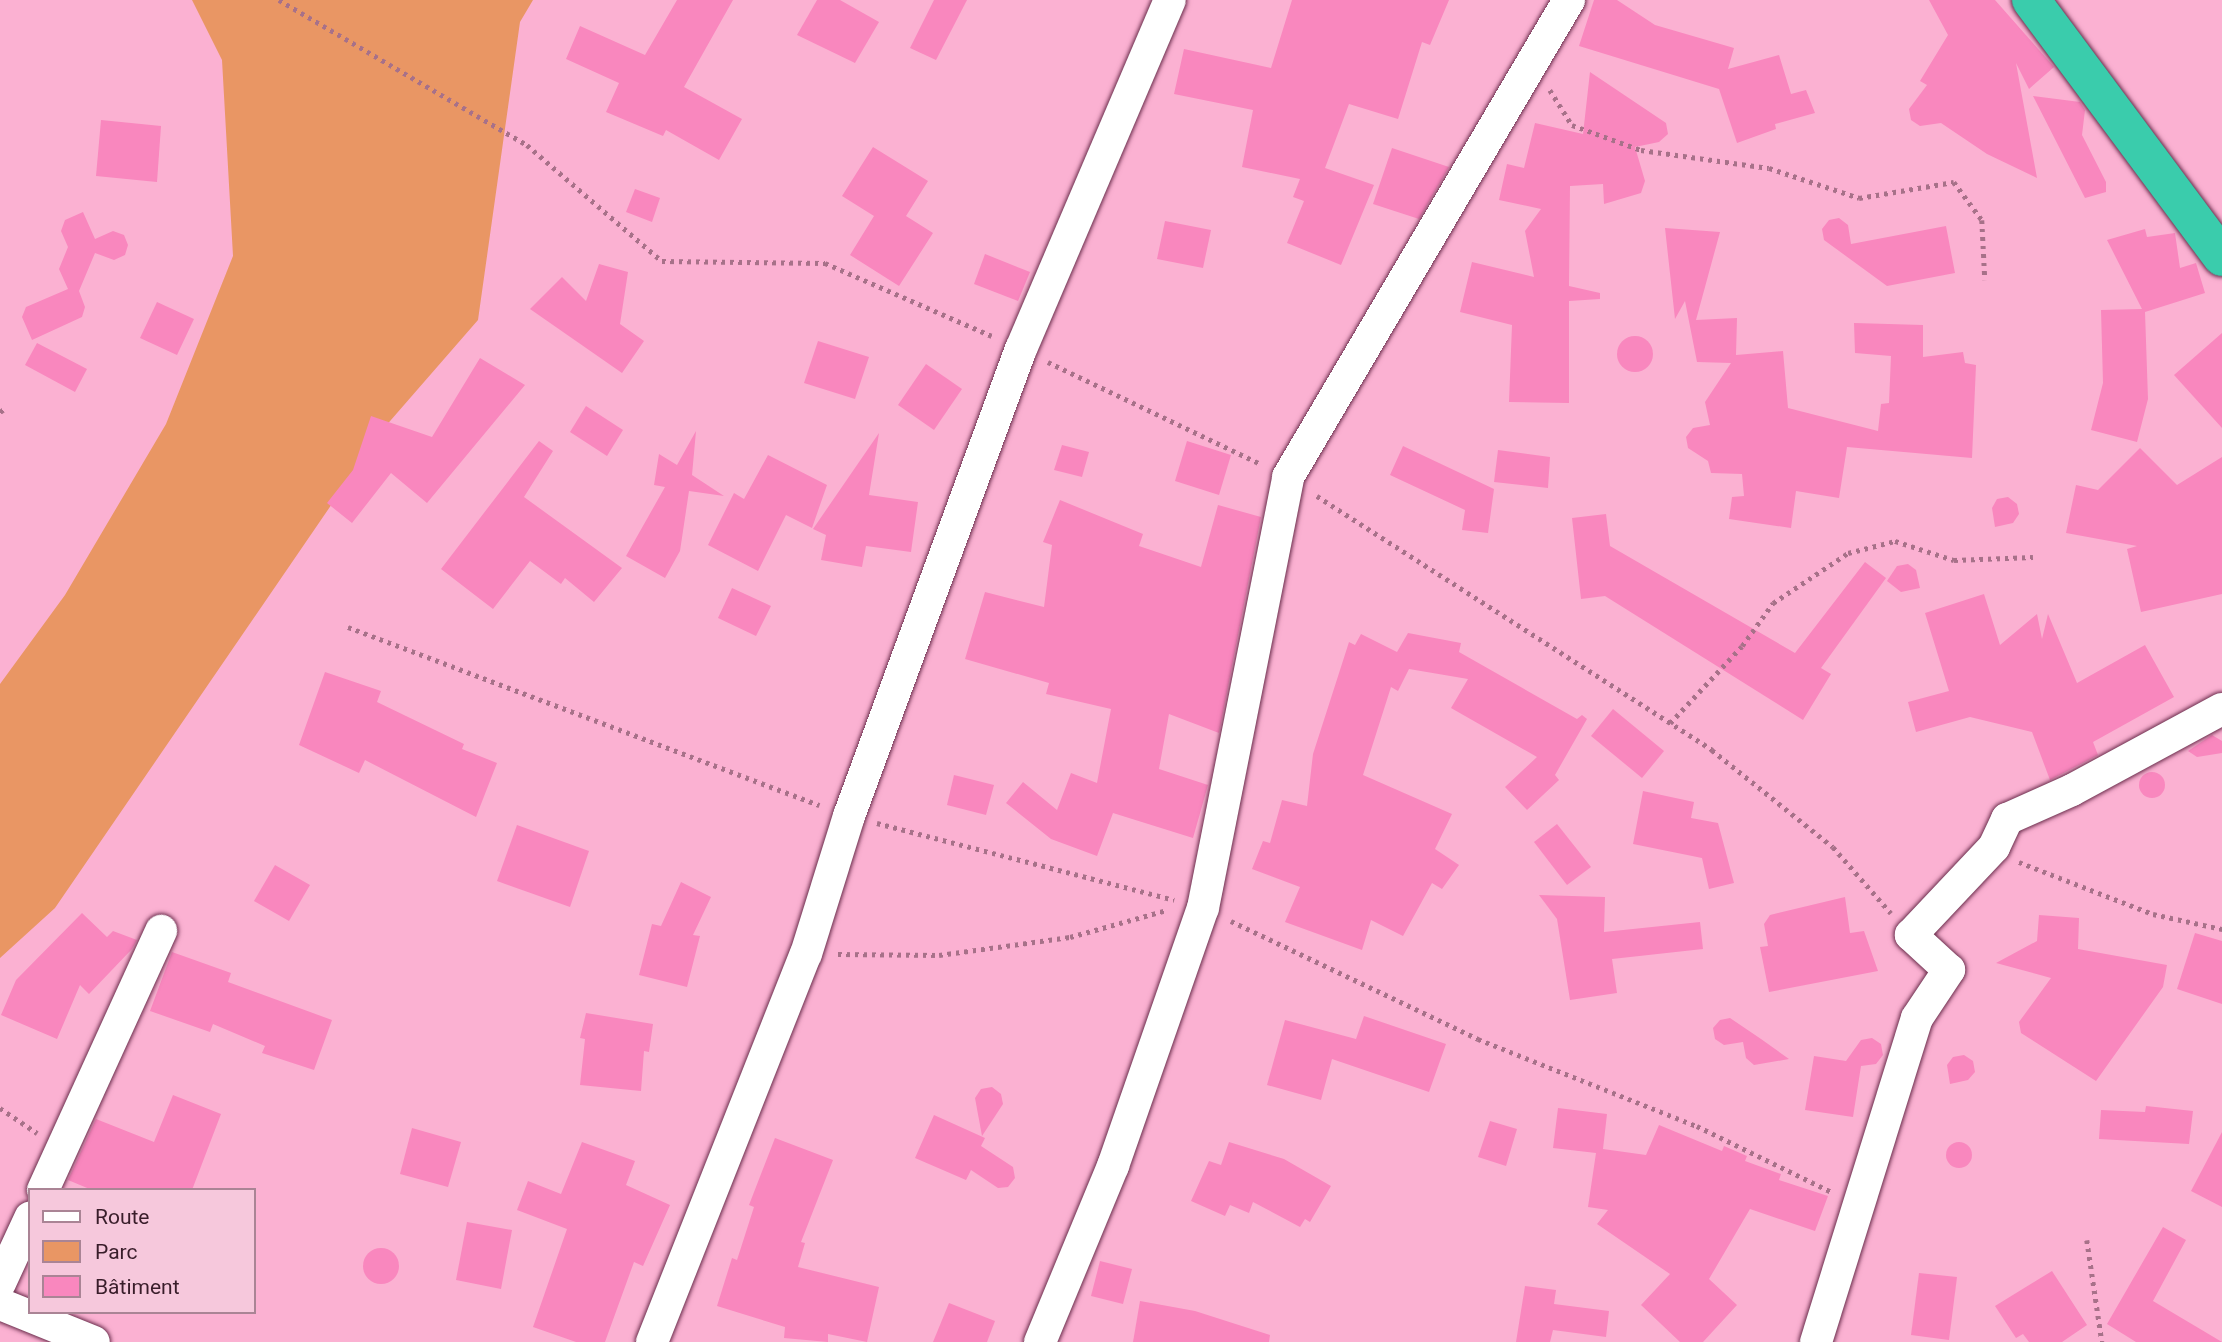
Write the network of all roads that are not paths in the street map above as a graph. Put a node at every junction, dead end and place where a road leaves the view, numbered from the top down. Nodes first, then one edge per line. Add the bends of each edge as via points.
1 (1170, 0) edge
2 (1569, 0) edge
3 (2031, 0) edge
4 (2222, 257) edge
5 (2222, 709) edge
6 (161, 931) dead end
7 (44, 1188) edge
8 (28, 1222) edge
9 (0, 1283) edge
10 (0, 1304) edge
11 (94, 1342) edge
12 (652, 1342) edge
13 (1040, 1342) edge
14 (1816, 1342) edge

1 - 12 street via 1021,349 849,816 806,954
2 - 13 street via 1288,477 1196,906 1113,1166
3 - 4 highway
5 - 14 street via 2072,790 2007,819 1994,847 1911,935 1949,970 1917,1018
6 - 7 street
8 - 9 street
10 - 11 street

